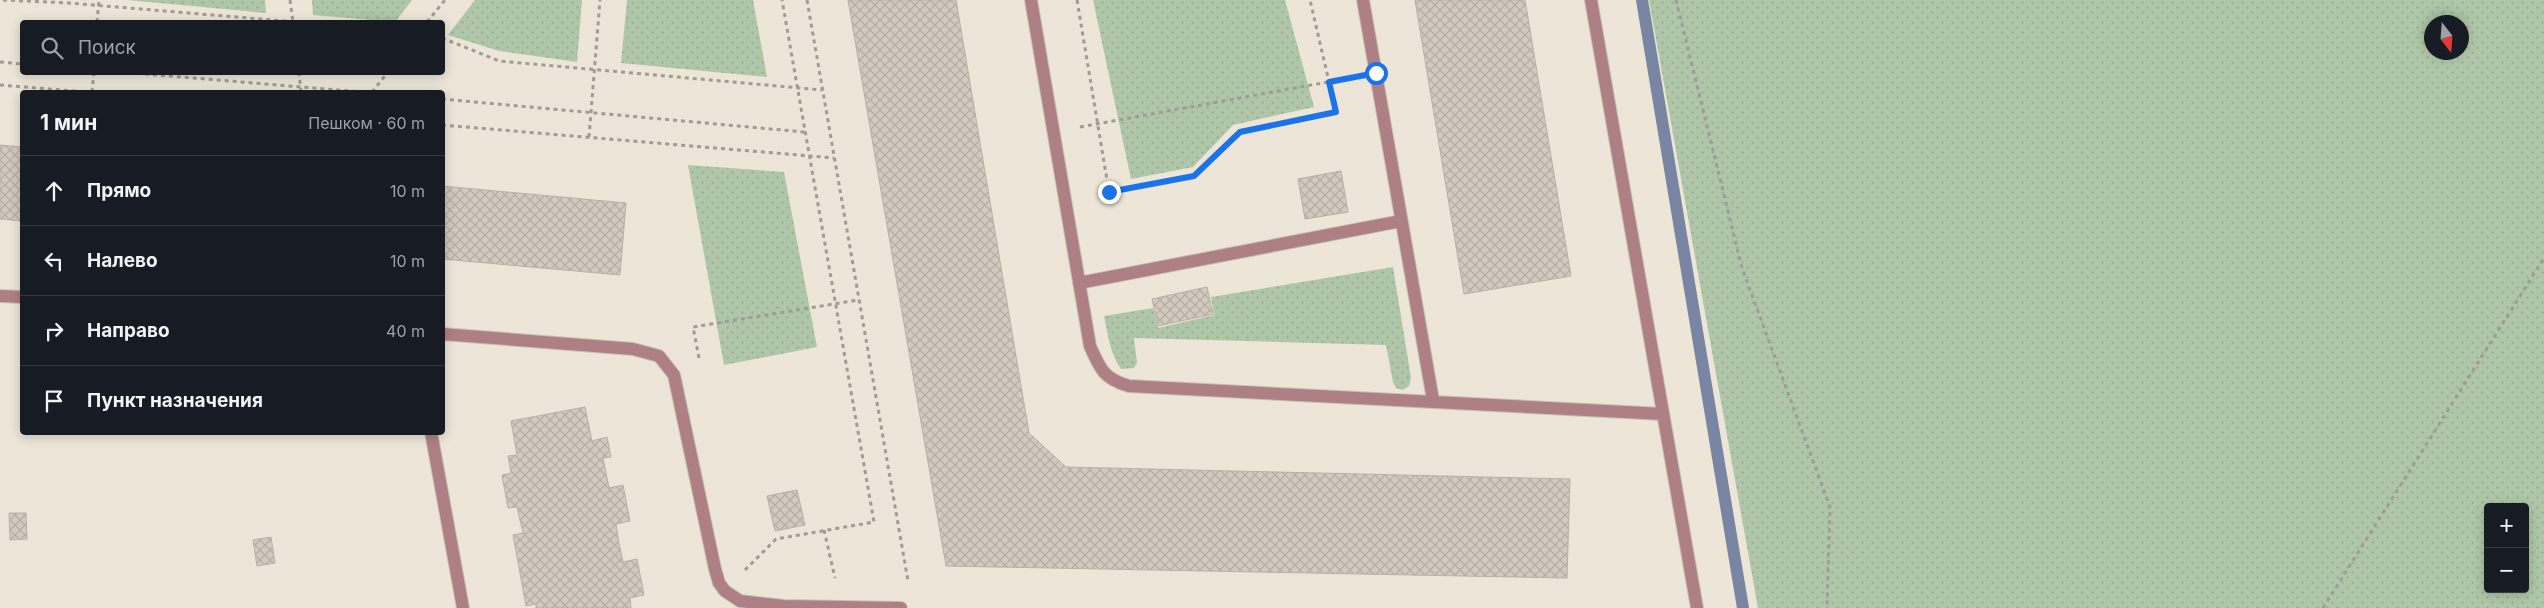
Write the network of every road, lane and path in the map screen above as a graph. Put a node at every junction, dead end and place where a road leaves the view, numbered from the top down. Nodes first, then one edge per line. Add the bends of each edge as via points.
1 (3, 0) edge
2 (99, 0) edge
3 (290, 0) edge
4 (445, 0) edge
5 (600, 0) edge
6 (782, 0) edge
7 (807, 0) edge
8 (1031, 0) edge
9 (1077, 0) edge
10 (1310, 0) edge
11 (1363, 0) edge
12 (1591, 0) edge
13 (1676, 0) edge
14 (69, 1) edge
15 (98, 6) junction
16 (97, 20) edge
17 (270, 20) edge
18 (294, 20) edge
19 (430, 20) edge
20 (445, 39) edge
21 (0, 62) edge
22 (20, 64) edge
23 (594, 70) junction
24 (1376, 73) junction
25 (94, 75) edge
26 (155, 75) edge
27 (299, 75) edge
28 (386, 75) edge
29 (1329, 82) junction
30 (0, 85) edge
31 (796, 86) junction
32 (301, 88) junction
33 (61, 90) edge
34 (92, 90) edge
35 (332, 90) edge
36 (374, 90) edge
37 (822, 90) junction
38 (445, 99) edge
39 (590, 112) junction
40 (1097, 124) junction
41 (445, 125) edge
42 (804, 132) junction
43 (1053, 132) junction
44 (589, 137) junction
45 (808, 156) junction
46 (834, 158) junction
47 (1401, 221) junction
48 (2544, 258) edge
49 (1079, 283) junction
50 (0, 296) edge
51 (20, 297) edge
52 (858, 300) junction
53 (835, 304) junction
54 (693, 327) dead end
55 (445, 334) edge
56 (1434, 400) junction
57 (1663, 414) junction
58 (432, 435) edge
59 (824, 530) junction
60 (835, 580) dead end
61 (908, 581) dead end
62 (726, 591) junction
63 (784, 607) edge
64 (463, 608) edge
65 (901, 608) edge
66 (1696, 608) edge
67 (1827, 608) edge
68 (2323, 608) edge

1 - 14 path
2 - 15 path
3 - 18 path
4 - 19 path
5 - 23 path
6 - 31 path
7 - 37 path
8 - 43 lane
9 - 40 path
10 - 29 path
11 - 24 lane
12 - 57 lane
13 - 67 path via 1742,268 1830,506
14 - 15 path
15 - 16 path
15 - 17 path
20 - 23 path via 499,61
21 - 22 path
23 - 31 path
23 - 39 path
24 - 29 path
24 - 47 lane
25 - 34 path
26 - 32 path
27 - 32 path
28 - 36 path
29 - 40 path
29 - 40 path via 1336,112 1240,132 1194,176 1109,192
30 - 33 path
31 - 37 path
31 - 42 path
32 - 35 path
37 - 46 path
38 - 39 path
39 - 42 path
39 - 44 path
40 - 43 path
41 - 44 path
42 - 45 path
43 - 49 lane
44 - 45 path
45 - 46 path
45 - 53 path
46 - 52 path
47 - 49 lane
47 - 56 lane
48 - 68 path
49 - 56 lane via 1090,346 1097,364 1112,381 1129,386
50 - 51 lane
52 - 53 path
52 - 61 path
53 - 54 path
53 - 59 path via 874,522
55 - 62 lane via 633,349 659,356 674,375 715,569 719,583
56 - 57 lane
57 - 66 lane
58 - 64 lane
59 - 60 path
59 - 62 path via 776,539
62 - 63 lane via 740,601
63 - 65 lane

